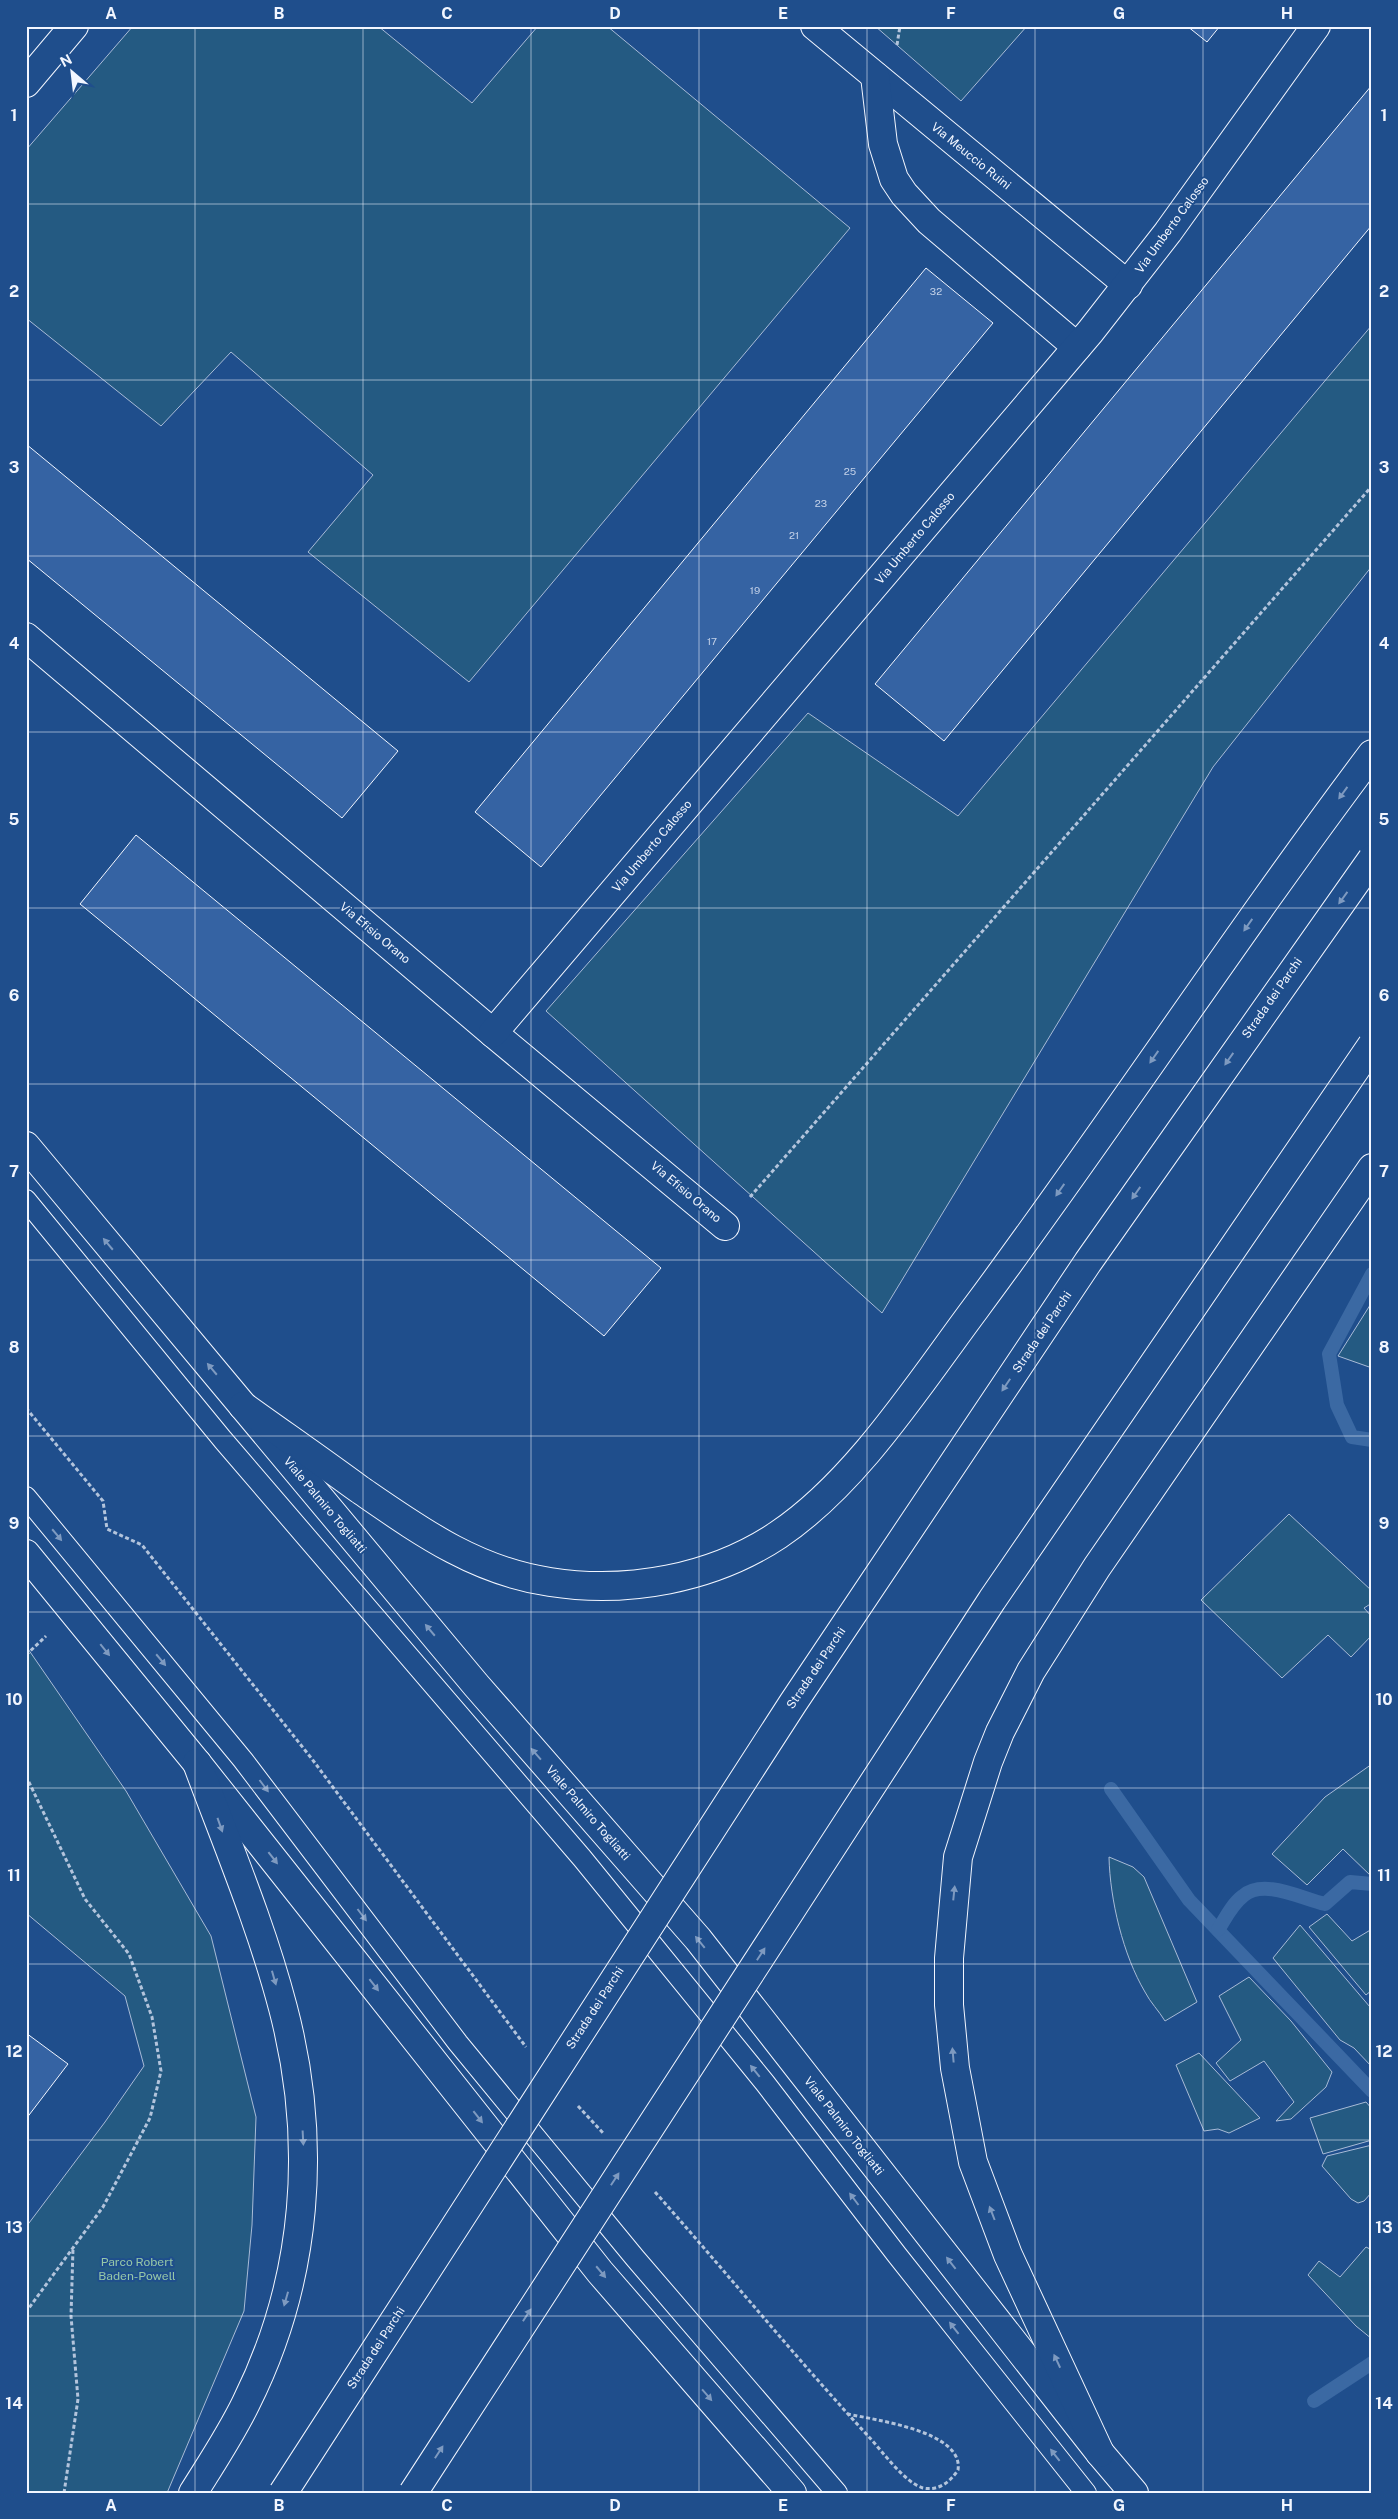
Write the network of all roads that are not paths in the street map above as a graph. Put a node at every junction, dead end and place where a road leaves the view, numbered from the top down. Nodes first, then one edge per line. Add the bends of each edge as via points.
1 (74, 26) edge
2 (815, 26) edge
3 (1316, 26) edge
4 (875, 76) junction
5 (26, 83) edge
6 (1128, 285) junction
7 (1077, 347) junction
8 (26, 637) edge
9 (1372, 754) edge
10 (1372, 859) edge
11 (493, 1033) junction
12 (1372, 1045) edge
13 (26, 1146) edge
14 (1372, 1168) edge
15 (26, 1200) edge
16 (726, 1226) road end
17 (243, 1406) junction
18 (26, 1497) edge
19 (26, 1554) edge
20 (197, 1763) junction
21 (1100, 2453) junction
22 (192, 2493) edge
23 (283, 2493) edge
24 (412, 2493) edge
25 (792, 2493) edge
26 (837, 2493) edge
27 (1086, 2493) edge
28 (1134, 2493) edge

1 - 5 main road
2 - 4 main road, Via Meuccio Ruini
3 - 6 main road, Via Umberto Calosso
4 - 6 main road, Via Meuccio Ruini
4 - 7 main road via 883,144 894,179 904,194 929,221
6 - 7 main road, Via Umberto Calosso
7 - 11 main road, Via Umberto Calosso
8 - 11 main road, Via Efisio Orano
9 -> 17 main road via 998,1277 891,1420 837,1484 774,1538 719,1566 650,1583 576,1585 528,1578 499,1570 441,1545
10 -> 23 main road, Strada dei Parchi, bridge via 1088,1262 793,1704
11 - 16 main road, Via Efisio Orano
24 -> 12 main road, bridge via 992,1600
17 -> 13 main road, Viale Palmiro Togliatti
21 -> 14 main road via 1008,2255 973,2162 954,2068 949,2006 949,1958 958,1857 1000,1732 1031,1671 1097,1567
27 -> 15 lane via 765,2083 582,1858 223,1440
21 -> 17 main road, Viale Palmiro Togliatti via 698,1940 476,1684
18 -> 26 lane via 243,1760 458,2043 635,2258
19 -> 20 main road
20 -> 22 main road via 283,2008 301,2105 304,2159 295,2260 273,2340 246,2404
20 -> 25 main road via 600,2272
21 - 28 main road, Viale Palmiro Togliatti

